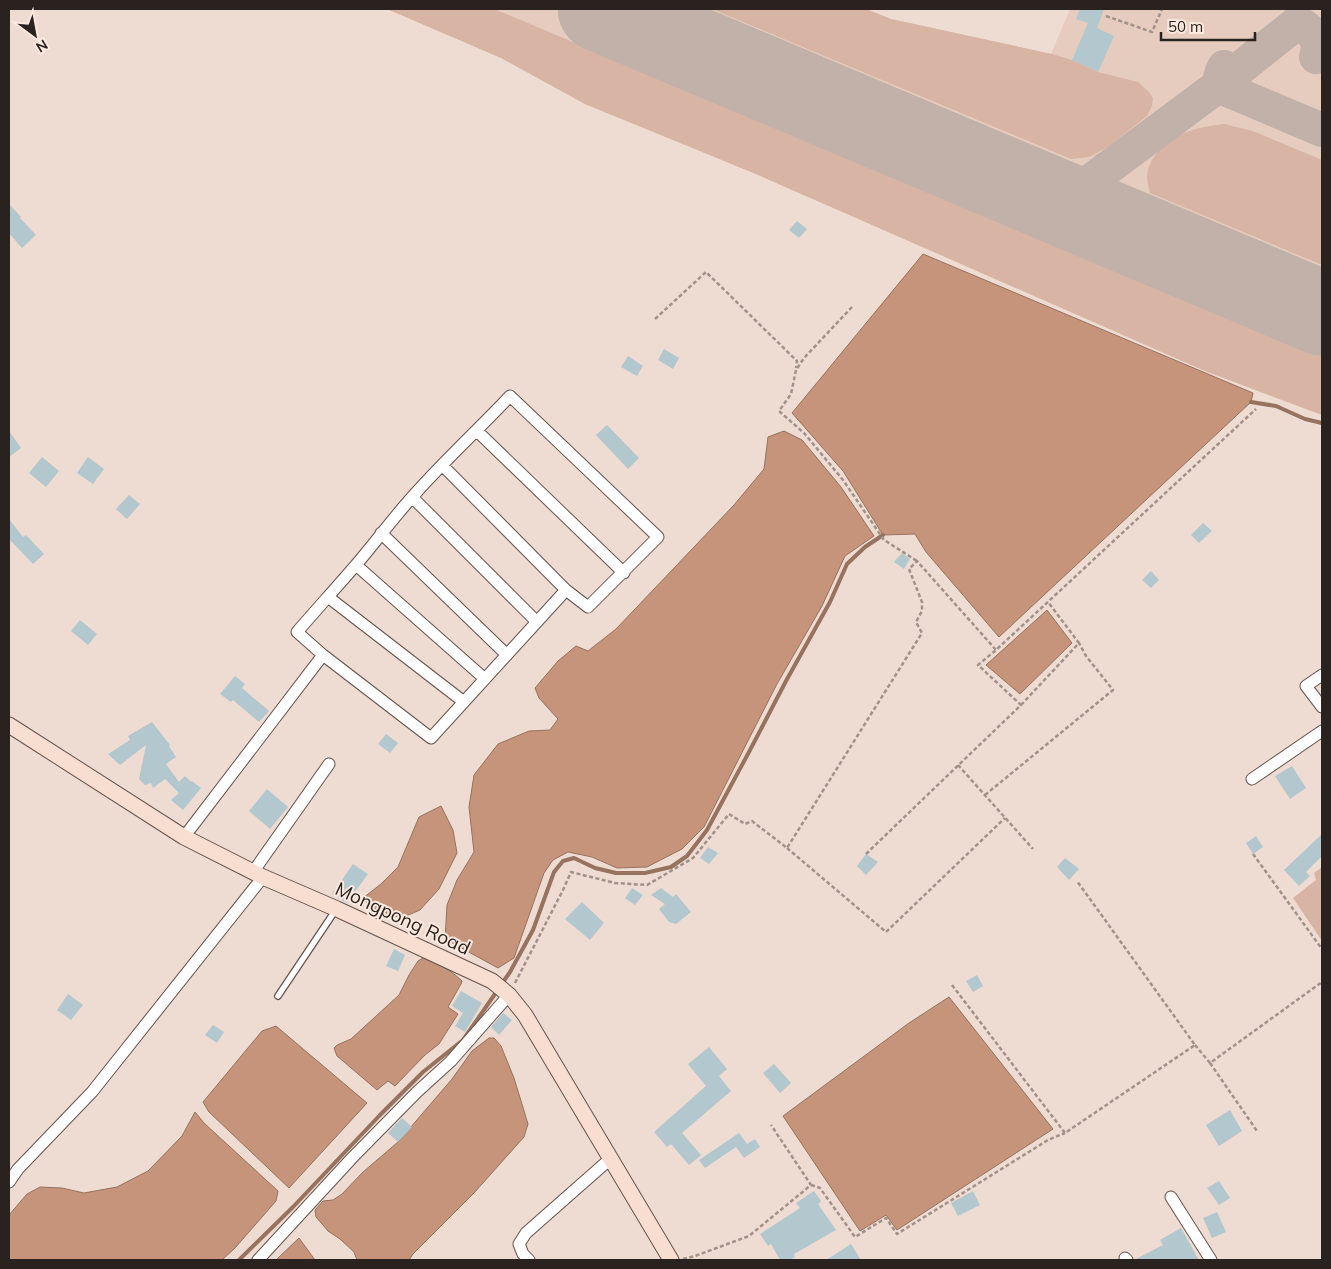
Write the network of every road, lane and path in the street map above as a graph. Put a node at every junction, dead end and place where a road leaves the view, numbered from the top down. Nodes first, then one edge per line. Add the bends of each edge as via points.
1 (1162, 9) edge
2 (1106, 16) dead end
3 (852, 307) dead end
4 (655, 319) dead end
5 (796, 370) junction
6 (1256, 408) dead end
7 (477, 431) junction
8 (442, 464) junction
9 (412, 497) junction
10 (381, 534) junction
11 (917, 561) junction
12 (356, 565) junction
13 (624, 573) junction
14 (566, 590) junction
15 (328, 597) junction
16 (1048, 602) junction
17 (537, 622) junction
18 (1079, 643) junction
19 (996, 650) junction
20 (323, 655) junction
21 (507, 655) junction
22 (1322, 675) edge
23 (485, 679) junction
24 (464, 702) junction
25 (1020, 705) junction
26 (1322, 707) edge
27 (9, 726) edge
28 (1322, 731) edge
29 (329, 764) dead end
30 (958, 765) junction
31 (1252, 779) dead end
32 (985, 795) junction
33 (1005, 818) junction
34 (184, 838) junction
35 (787, 848) junction
36 (1033, 849) dead end
37 (866, 854) dead end
38 (1253, 854) dead end
39 (258, 874) junction
40 (1078, 881) dead end
41 (336, 909) junction
42 (1322, 949) edge
43 (1322, 982) edge
44 (952, 985) dead end
45 (509, 995) junction
46 (278, 996) dead end
47 (1195, 1045) junction
48 (1210, 1063) junction
49 (771, 1125) dead end
50 (1257, 1131) dead end
51 (1065, 1132) junction
52 (610, 1159) junction
53 (9, 1182) edge
54 (811, 1185) junction
55 (1171, 1197) dead end
56 (258, 1260) edge
57 (529, 1260) edge
58 (676, 1260) edge
59 (1211, 1260) edge

1 - 2 path via 1152,32
3 - 5 path
4 - 5 path via 706,272 797,361
5 - 11 path via 791,394 780,411 804,433 843,480 884,540
6 - 16 path
7 - 8 street
7 - 13 street
7 - 13 street via 510,396 658,537
8 - 9 street
8 - 14 street
9 - 10 street
9 - 17 street
10 - 12 street
10 - 21 street
11 - 19 path
11 - 35 path via 909,569 922,602 922,611 916,622 922,633
12 - 15 street
12 - 23 street
13 - 14 street via 588,607
14 - 17 street
15 - 20 street via 297,632
15 - 24 street
16 - 18 path
16 - 19 path
17 - 21 street
18 - 25 path
18 - 32 path via 1112,690
19 - 25 path via 978,664
20 - 24 street via 432,738
20 - 34 street
21 - 23 street
22 - 26 street via 1306,686
23 - 24 street
25 - 30 path
27 - 34 main road, Mongpong Road
28 - 31 street
29 - 39 street
30 - 32 path
30 - 37 path
32 - 33 path
33 - 35 path via 886,932
33 - 36 path
34 - 39 main road, Mongpong Road
35 - 45 path via 752,821 745,824 729,814 693,858 647,885 615,883 572,872
38 - 42 path
39 - 41 main road, Mongpong Road
39 - 53 street via 92,1092
40 - 47 path
41 - 45 main road, Mongpong Road via 492,981
41 - 46 lane
43 - 48 path
44 - 51 path
45 - 52 main road, Mongpong Road
45 - 56 street via 451,1061 352,1158
47 - 48 path
47 - 51 path
48 - 50 path
49 - 54 path
51 - 54 path via 897,1234 886,1218 855,1237 820,1188
52 - 57 street via 526,1233 520,1244
52 - 58 main road, Mongpong Road
54 - 58 path via 750,1236
55 - 59 street

